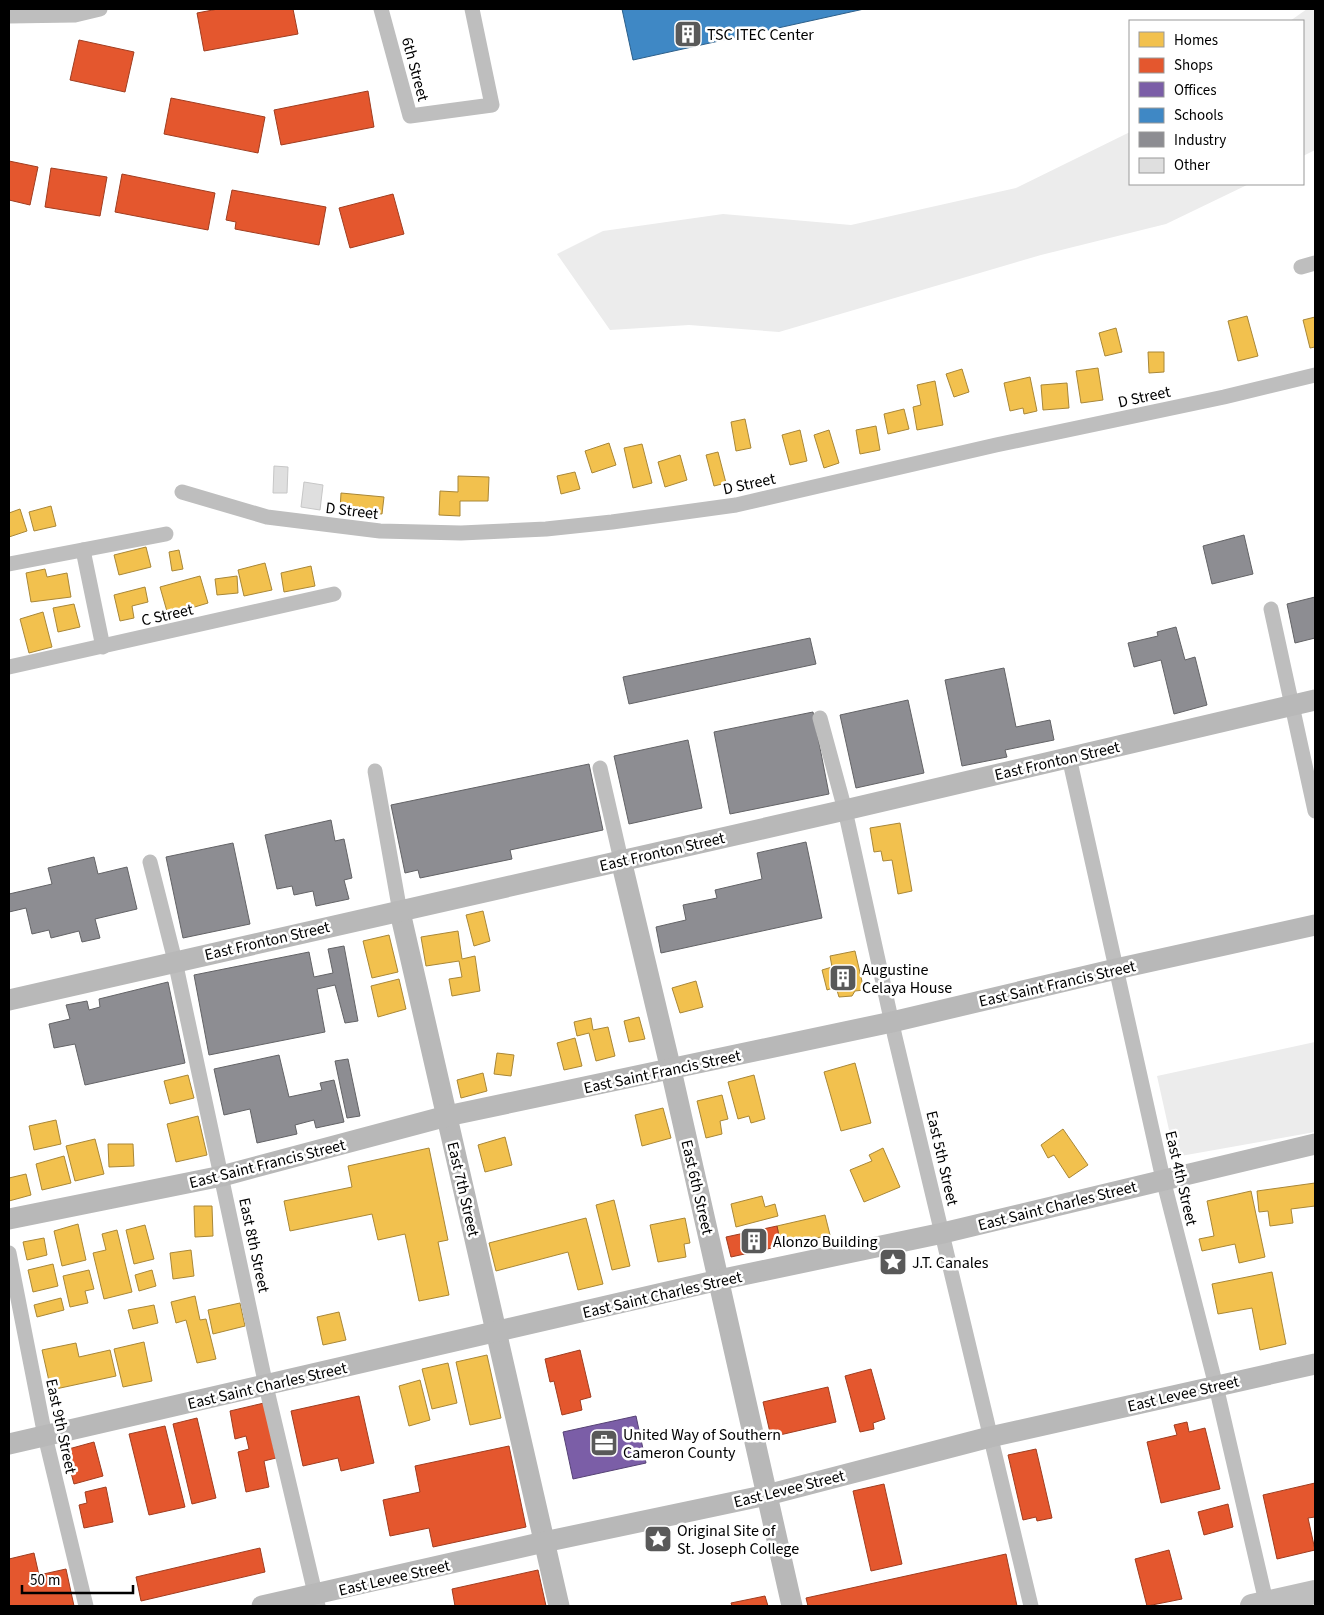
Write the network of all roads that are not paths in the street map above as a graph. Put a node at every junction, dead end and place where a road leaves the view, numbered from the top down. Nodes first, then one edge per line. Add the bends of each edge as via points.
1 (100, 9) edge
2 (381, 9) edge
3 (472, 9) edge
4 (9, 16) edge
5 (1315, 375) edge
6 (182, 492) dead end
7 (166, 534) dead end
8 (84, 550) junction
9 (9, 564) edge
10 (334, 594) dead end
11 (1271, 609) dead end
12 (103, 646) junction
13 (9, 667) edge
14 (1315, 700) edge
15 (1293, 705) junction
16 (820, 718) dead end
17 (1069, 757) junction
18 (600, 768) dead end
19 (374, 771) dead end
20 (845, 810) junction
21 (1315, 811) edge
22 (621, 860) junction
23 (150, 862) dead end
24 (400, 912) junction
25 (1315, 925) edge
26 (175, 961) junction
27 (1116, 969) junction
28 (9, 1000) edge
29 (892, 1022) junction
30 (671, 1070) junction
31 (447, 1116) junction
32 (1315, 1144) edge
33 (222, 1176) junction
34 (1163, 1179) junction
35 (9, 1220) edge
36 (943, 1233) junction
37 (9, 1253) edge
38 (718, 1280) junction
39 (496, 1333) junction
40 (1315, 1364) edge
41 (266, 1386) junction
42 (1216, 1386) junction
43 (45, 1436) junction
44 (990, 1437) junction
45 (9, 1444) edge
46 (767, 1495) junction
47 (544, 1542) junction
48 (1315, 1592) edge
49 (317, 1601) edge
50 (1262, 1605) edge
51 (86, 1606) edge
52 (262, 1606) edge
53 (559, 1606) edge
54 (792, 1606) edge
55 (1031, 1606) edge

1 - 4 street via 75,14
2 - 3 street, 6th Street via 410,116 492,105
5 - 6 street, D Street via 736,505 603,524 461,533 380,531 267,517
7 - 8 street
8 - 9 street
8 - 12 street
10 - 12 street, C Street
11 - 15 street
12 - 13 street, C Street
14 - 15 street, East Fronton Street
15 - 17 street, East Fronton Street
15 - 21 street
16 - 20 street, East 5th Street
17 - 20 street, East Fronton Street
17 - 27 street, East 4th Street
18 - 22 street, East 6th Street
19 - 24 street, East 7th Street
20 - 22 street, East Fronton Street
20 - 29 street, East 5th Street
22 - 24 street, East Fronton Street
22 - 30 street, East 6th Street
23 - 26 street, East 8th Street
24 - 26 street, East Fronton Street
24 - 31 street, East 7th Street
25 - 27 street, East Saint Francis Street
26 - 28 street, East Fronton Street
26 - 33 street, East 8th Street
27 - 29 street, East Saint Francis Street
27 - 34 street, East 4th Street
29 - 30 street, East Saint Francis Street
29 - 36 street, East 5th Street
30 - 31 street, East Saint Francis Street
30 - 38 street, East 6th Street
31 - 33 street, East Saint Francis Street
31 - 39 street, East 7th Street
32 - 34 street, East Saint Charles Street
33 - 35 street, East Saint Francis Street
33 - 41 street, East 8th Street
34 - 36 street, East Saint Charles Street
34 - 42 street, East 4th Street
36 - 38 street, East Saint Charles Street
36 - 44 street, East 5th Street
37 - 43 street, East 9th Street
38 - 39 street, East Saint Charles Street
38 - 46 street, East 6th Street
39 - 41 street, East Saint Charles Street
39 - 47 street, East 7th Street
40 - 42 street, East Levee Street
41 - 43 street, East Saint Charles Street
41 - 49 street, East 8th Street
42 - 44 street, East Levee Street
42 - 50 street, East 4th Street
43 - 45 street, East Saint Charles Street
43 - 51 street, East 9th Street
44 - 46 street, East Levee Street
44 - 55 street, East 5th Street
46 - 47 street, East Levee Street
46 - 54 street, East 6th Street
47 - 49 street, East Levee Street
47 - 53 street, East 7th Street
48 - 50 main road
49 - 52 street, East Levee Street

